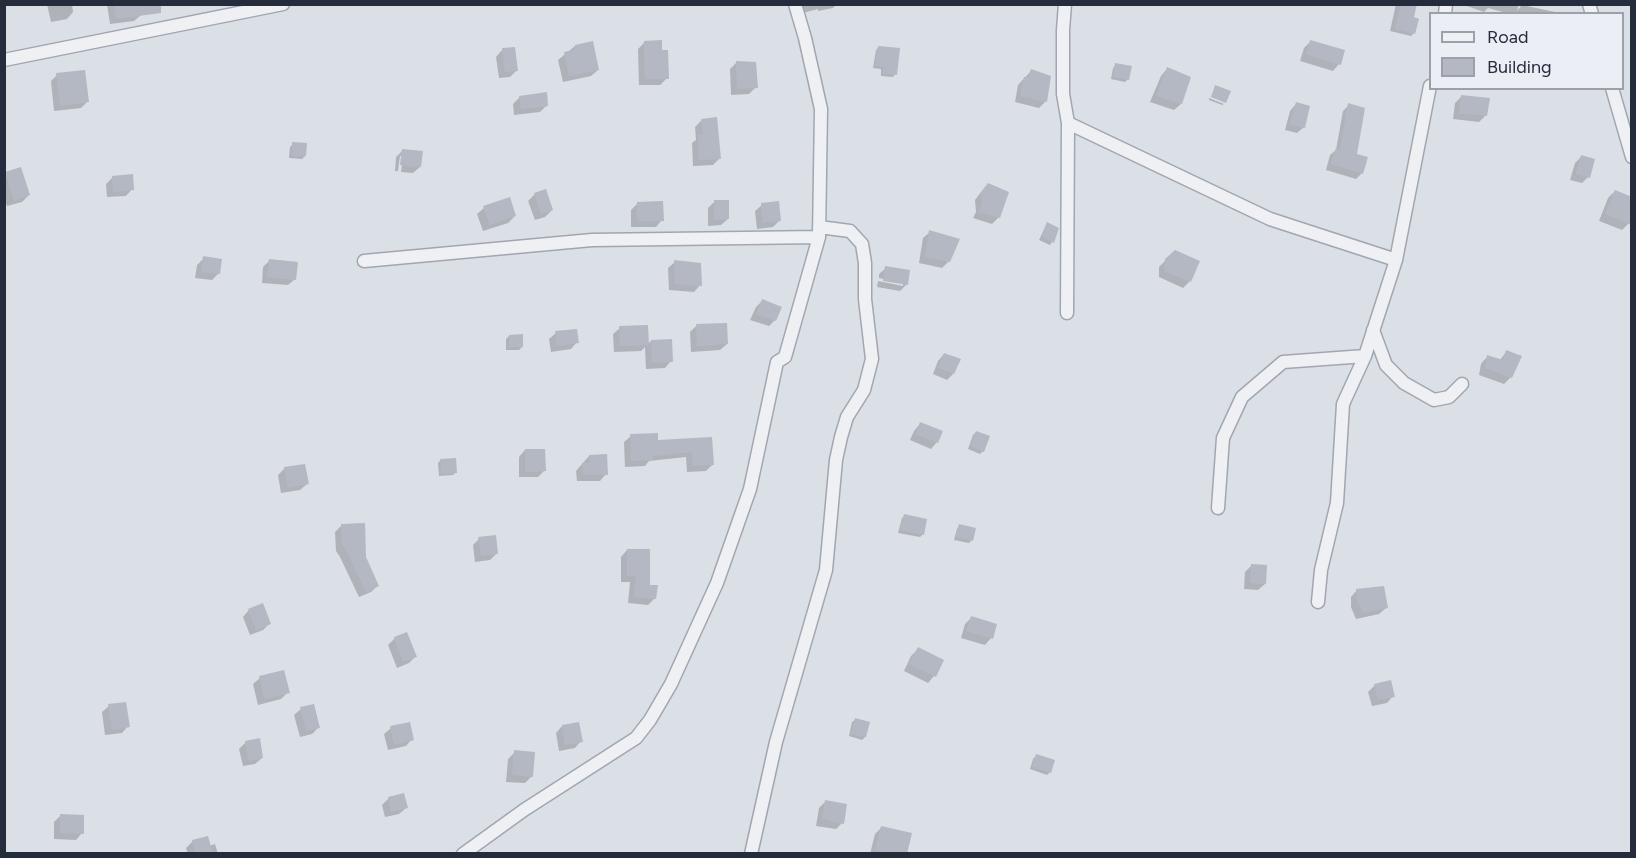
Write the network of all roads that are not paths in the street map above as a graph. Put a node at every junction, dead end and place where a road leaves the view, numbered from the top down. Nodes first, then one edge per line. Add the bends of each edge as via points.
1 (283, 4) edge
2 (795, 4) edge
3 (1065, 4) edge
4 (4, 60) edge
5 (1430, 90) edge
6 (1613, 90) edge
7 (1068, 123) junction
8 (1632, 157) edge
9 (819, 232) junction
10 (1396, 260) junction
11 (364, 261) dead end
12 (1067, 313) dead end
13 (1373, 330) junction
14 (1365, 356) junction
15 (1462, 384) dead end
16 (1218, 508) dead end
17 (1318, 602) dead end
18 (463, 854) edge
19 (752, 854) edge

1 - 4 street
2 - 9 street via 821,109
3 - 7 street via 1063,94
5 - 10 street
6 - 8 street
7 - 10 street via 1270,219
7 - 12 street
9 - 11 street via 592,240
9 - 18 street via 785,357 777,362 750,489 717,583 671,684 636,738
9 - 19 street via 850,231 862,244 873,359 864,390 847,417 841,437 826,570 776,742
10 - 13 street
13 - 14 street
13 - 15 street via 1386,365 1404,383 1434,400 1449,397
14 - 16 street via 1283,362 1242,397 1223,438
14 - 17 street via 1342,404 1337,503 1321,570

